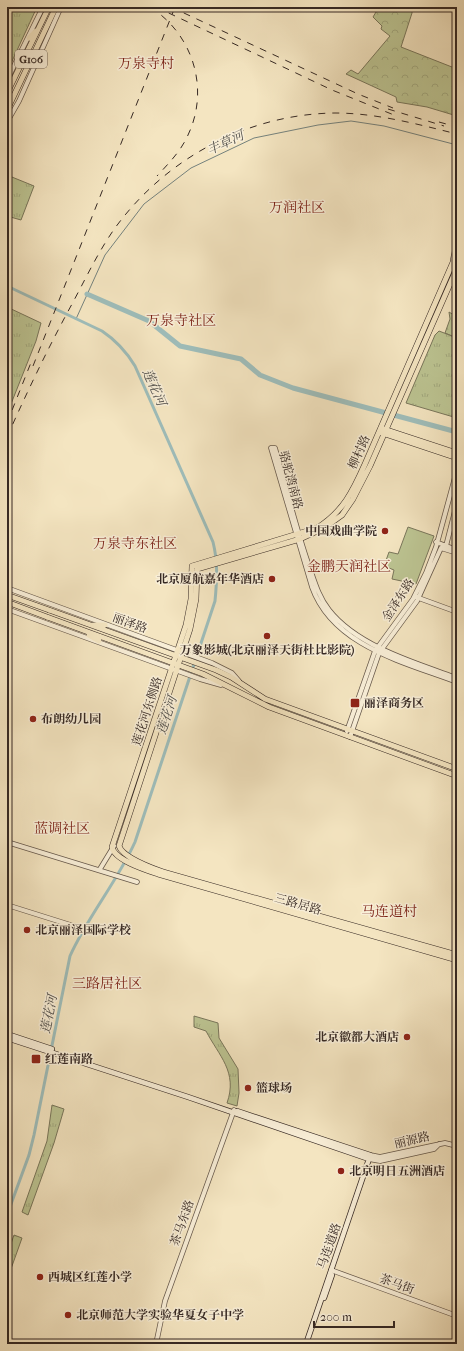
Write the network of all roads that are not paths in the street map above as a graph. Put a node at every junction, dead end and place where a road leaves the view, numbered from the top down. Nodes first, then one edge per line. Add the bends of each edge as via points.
1 (43, 7) edge
2 (49, 7) edge
3 (56, 7) edge
4 (61, 7) edge
5 (40, 28) junction
6 (29, 38) junction
7 (7, 80) edge
8 (7, 93) edge
9 (7, 110) edge
10 (7, 122) edge
11 (457, 242) edge
12 (457, 253) edge
13 (452, 262) junction
14 (457, 268) edge
15 (457, 277) edge
16 (452, 283) junction
17 (393, 408) junction
18 (383, 431) junction
19 (457, 453) edge
20 (457, 458) edge
21 (457, 470) edge
22 (457, 503) edge
23 (298, 537) junction
24 (436, 542) junction
25 (441, 547) junction
26 (457, 550) edge
27 (457, 554) edge
28 (194, 567) joint
29 (7, 588) edge
30 (17, 592) junction
31 (7, 595) edge
32 (417, 597) junction
33 (7, 602) edge
34 (9, 609) edge
35 (457, 612) edge
36 (88, 625) junction
37 (105, 625) junction
38 (81, 630) junction
39 (99, 641) junction
40 (378, 650) junction
41 (181, 655) junction
42 (177, 667) junction
43 (457, 678) edge
44 (457, 682) edge
45 (350, 730) junction
46 (348, 736) junction
47 (457, 769) edge
48 (457, 776) edge
49 (7, 842) edge
50 (119, 846) junction
51 (112, 847) junction
52 (122, 855) junction
53 (136, 863) junction
54 (100, 869) junction
55 (137, 882) dead end
56 (7, 906) edge
57 (78, 927) dead end
58 (457, 955) edge
59 (457, 960) edge
60 (7, 1034) edge
61 (7, 1038) edge
62 (49, 1050) junction
63 (233, 1111) junction
64 (457, 1146) edge
65 (371, 1157) junction
66 (332, 1271) junction
67 (457, 1316) edge
68 (156, 1344) edge
69 (307, 1344) edge

1 - 6 street
2 - 5 main road, G106
3 - 9 main road, G106
4 - 10 street
5 - 6 main road
5 - 8 main road, G106
6 - 7 street
11 - 13 street
12 - 13 main road, 柳村路
13 - 17 main road, 柳村路
14 - 16 main road, 柳村路
15 - 16 street
16 - 17 main road, 柳村路
17 - 18 main road, 柳村路
18 - 19 main road
18 - 20 main road
18 - 23 main road, 柳村路 via 354,490 341,509 323,524
21 - 24 street, 金泽东路
22 - 25 street, 金泽东路
23 - 23 street, 骆驼湾南路 via 275,448 271,448
23 - 28 main road, 柳村路
23 - 40 street, 骆驼湾南路 via 315,596 325,612 342,628
24 - 25 street, 金泽东路
24 - 25 street
25 - 26 street
25 - 27 street
25 - 32 street, 金泽东路
28 - 41 main road, 莲花河东侧路 via 190,610
29 - 30 street, 丽泽路
30 - 34 street
30 - 37 street, 丽泽路
31 - 36 main road, 丽泽路, bridge
32 - 35 street
32 - 40 street, 金泽东路
33 - 38 main road, 丽泽路, bridge
34 - 39 street, 丽泽路
36 - 37 main road
36 - 41 main road, 丽泽路
37 - 41 street, 丽泽路
38 - 39 main road
38 - 42 main road, 丽泽路
39 - 42 street, 丽泽路
40 - 43 street
40 - 44 street
40 - 45 street, 金泽东路
41 - 42 main road, 莲花河东侧路
41 - 45 main road, 丽泽路 via 226,674 265,699
42 - 46 main road, 丽泽路 via 229,687 269,707
42 - 50 main road, 莲花河东侧路
42 - 51 main road, 莲花河东侧路
45 - 46 street, 金泽东路
45 - 47 main road, 丽泽路
46 - 48 main road, 丽泽路
49 - 54 street
50 - 51 street
50 - 52 main road
51 - 52 main road via 114,853
51 - 54 street
52 - 53 main road
53 - 58 main road, 三路居路
53 - 59 main road, 三路居路 via 158,874
54 - 55 street
56 - 57 street
60 - 62 main road
61 - 62 main road
62 - 63 main road
63 - 65 main road
63 - 68 street, 茶马东路 via 164,1301
64 - 65 street, 丽源路 via 439,1144 434,1149 380,1161
65 - 66 main road, 马连道路
66 - 67 street, 茶马街
66 - 69 main road, 马连道路

